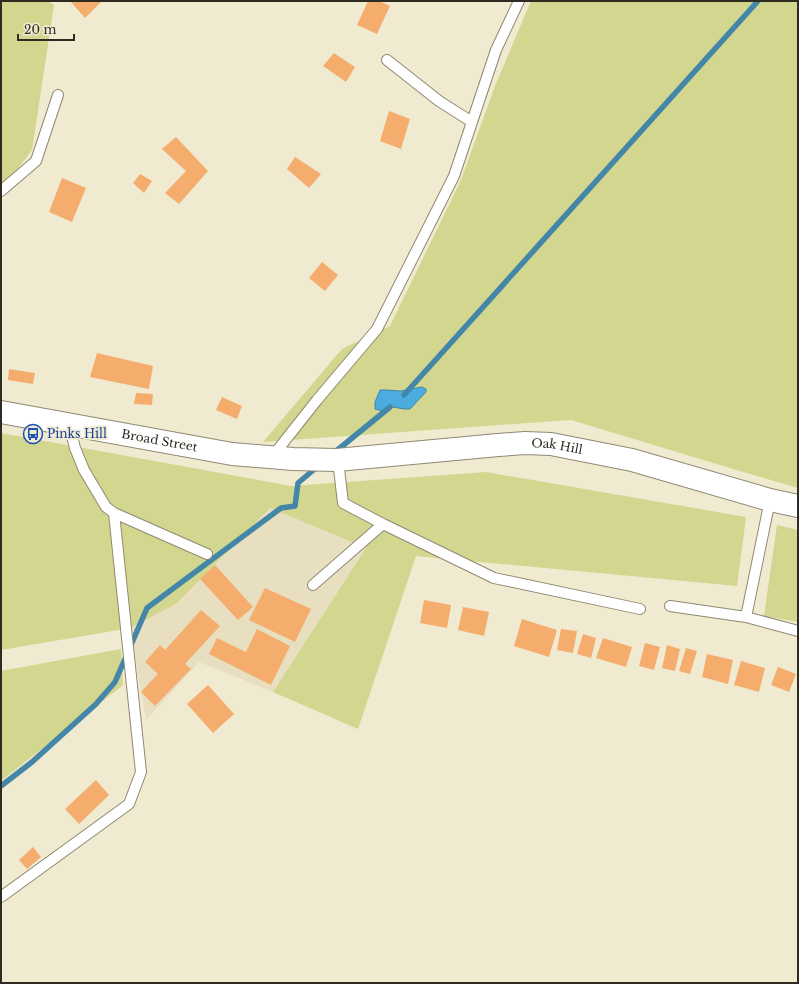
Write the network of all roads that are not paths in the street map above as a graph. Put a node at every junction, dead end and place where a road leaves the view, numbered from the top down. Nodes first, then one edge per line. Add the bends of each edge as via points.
1 (519, 1) edge
2 (387, 60) dead end
3 (58, 95) dead end
4 (472, 122) junction
5 (1, 191) edge
6 (1, 412) edge
7 (69, 424) junction
8 (271, 457) junction
9 (338, 460) junction
10 (770, 500) junction
11 (798, 506) edge
12 (114, 513) junction
13 (383, 524) junction
14 (207, 554) dead end
15 (312, 585) dead end
16 (670, 606) dead end
17 (640, 609) dead end
18 (746, 617) junction
19 (798, 630) edge
20 (1, 897) edge

1 - 4 lane via 496,50
2 - 4 lane via 439,101
3 - 5 lane via 36,161
4 - 8 lane via 454,176 377,329
6 - 7 street, Broad Street
7 - 8 street, Broad Street via 232,454
7 - 12 lane via 84,470 106,507
8 - 9 street, Oak Hill
9 - 10 street, Oak Hill via 498,445 551,444 632,460
9 - 13 lane via 343,502
10 - 11 street, Oak Hill
10 - 18 lane
12 - 14 lane
12 - 20 lane via 141,772 129,804
13 - 15 lane
13 - 17 lane via 494,578
16 - 18 lane
18 - 19 lane

